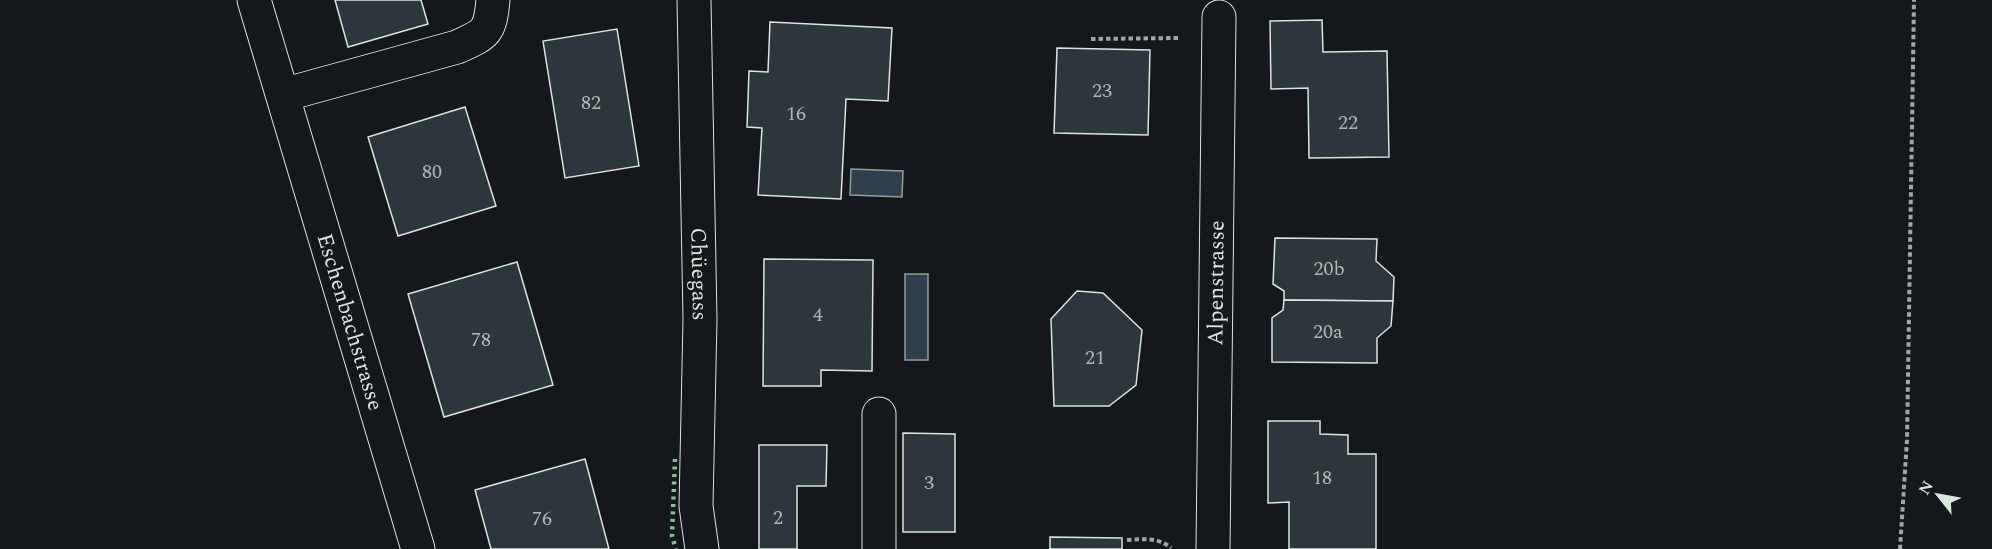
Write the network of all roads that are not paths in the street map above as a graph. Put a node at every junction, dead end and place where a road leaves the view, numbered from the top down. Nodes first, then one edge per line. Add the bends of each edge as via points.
1 (254, 0) edge
2 (493, 0) edge
3 (694, 0) edge
4 (1219, 17) dead end
5 (282, 95) junction
6 (879, 414) dead end
7 (418, 549) edge
8 (702, 549) edge
9 (879, 549) edge
10 (1214, 549) edge

1 - 5 street, Eschenbachstrasse
2 - 5 street via 491,23 480,37 457,47
3 - 8 street, Chüegass via 700,319 696,506
4 - 10 street, Alpenstrasse
5 - 7 street, Eschenbachstrasse
6 - 9 street

